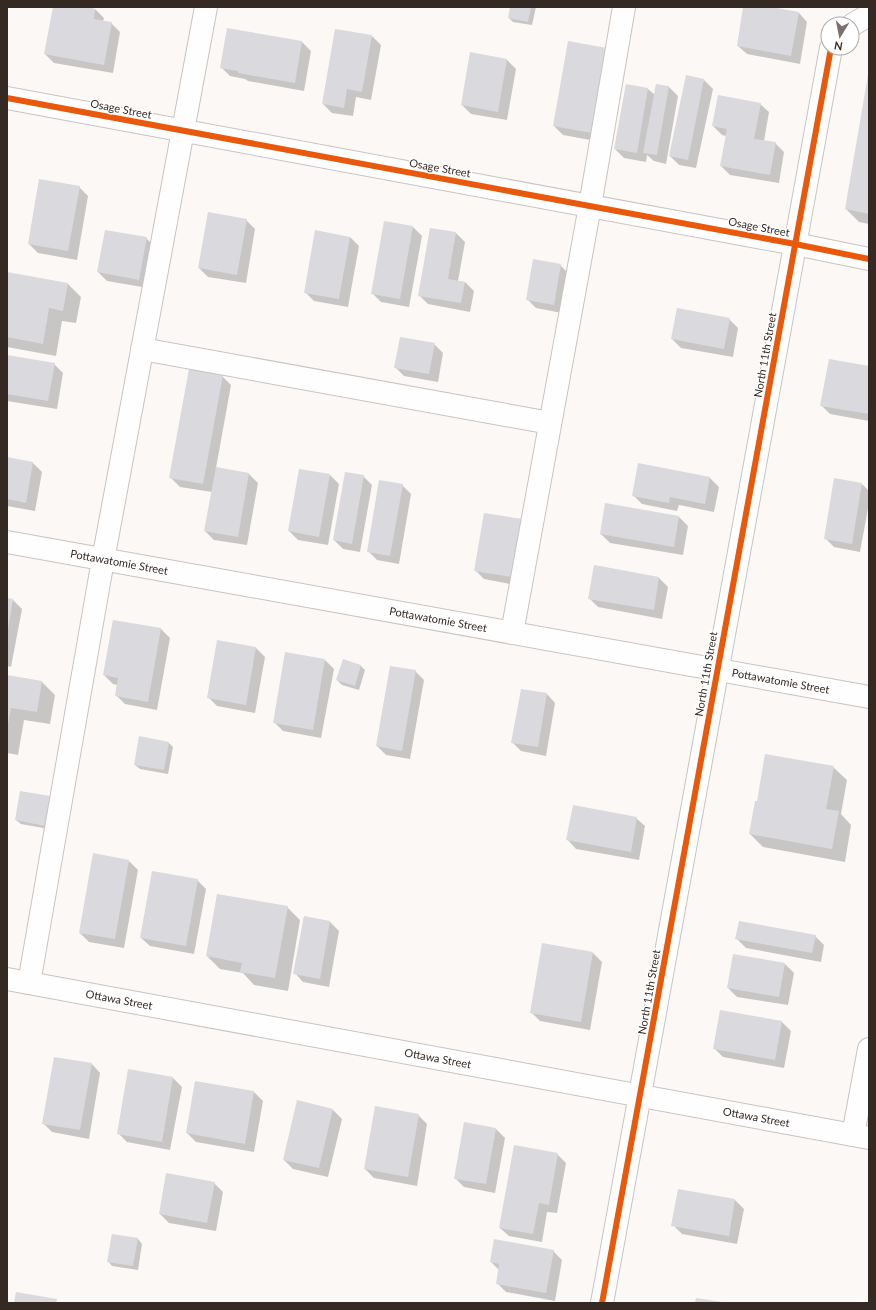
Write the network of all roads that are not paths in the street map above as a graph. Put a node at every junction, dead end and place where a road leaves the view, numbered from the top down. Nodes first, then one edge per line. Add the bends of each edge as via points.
1 (206, 7) edge
2 (624, 7) edge
3 (869, 15) edge
4 (860, 20) edge
5 (830, 56) edge
6 (7, 98) edge
7 (183, 130) junction
8 (590, 206) junction
9 (795, 244) junction
10 (869, 259) edge
11 (142, 349) junction
12 (550, 423) junction
13 (7, 542) edge
14 (103, 560) junction
15 (512, 633) junction
16 (717, 670) junction
17 (869, 697) edge
18 (7, 979) edge
19 (28, 983) junction
20 (869, 1049) edge
21 (640, 1096) junction
22 (861, 1137) edge
23 (602, 1303) edge

1 - 7 street
2 - 8 street
3 - 4 street
5 - 9 street, North 11th Street
6 - 7 street, Osage Street
7 - 8 street, Osage Street
7 - 11 street
8 - 9 street, Osage Street
8 - 12 street
9 - 10 street, Osage Street
9 - 16 street, North 11th Street
11 - 12 street
11 - 14 street
12 - 15 street
13 - 14 street, Pottawatomie Street
14 - 15 street, Pottawatomie Street
14 - 19 street
15 - 16 street, Pottawatomie Street
16 - 17 street, Pottawatomie Street
16 - 21 street, North 11th Street
18 - 19 street, Ottawa Street
19 - 21 street, Ottawa Street
20 - 22 street
21 - 22 street, Ottawa Street
21 - 23 street, North 11th Street

